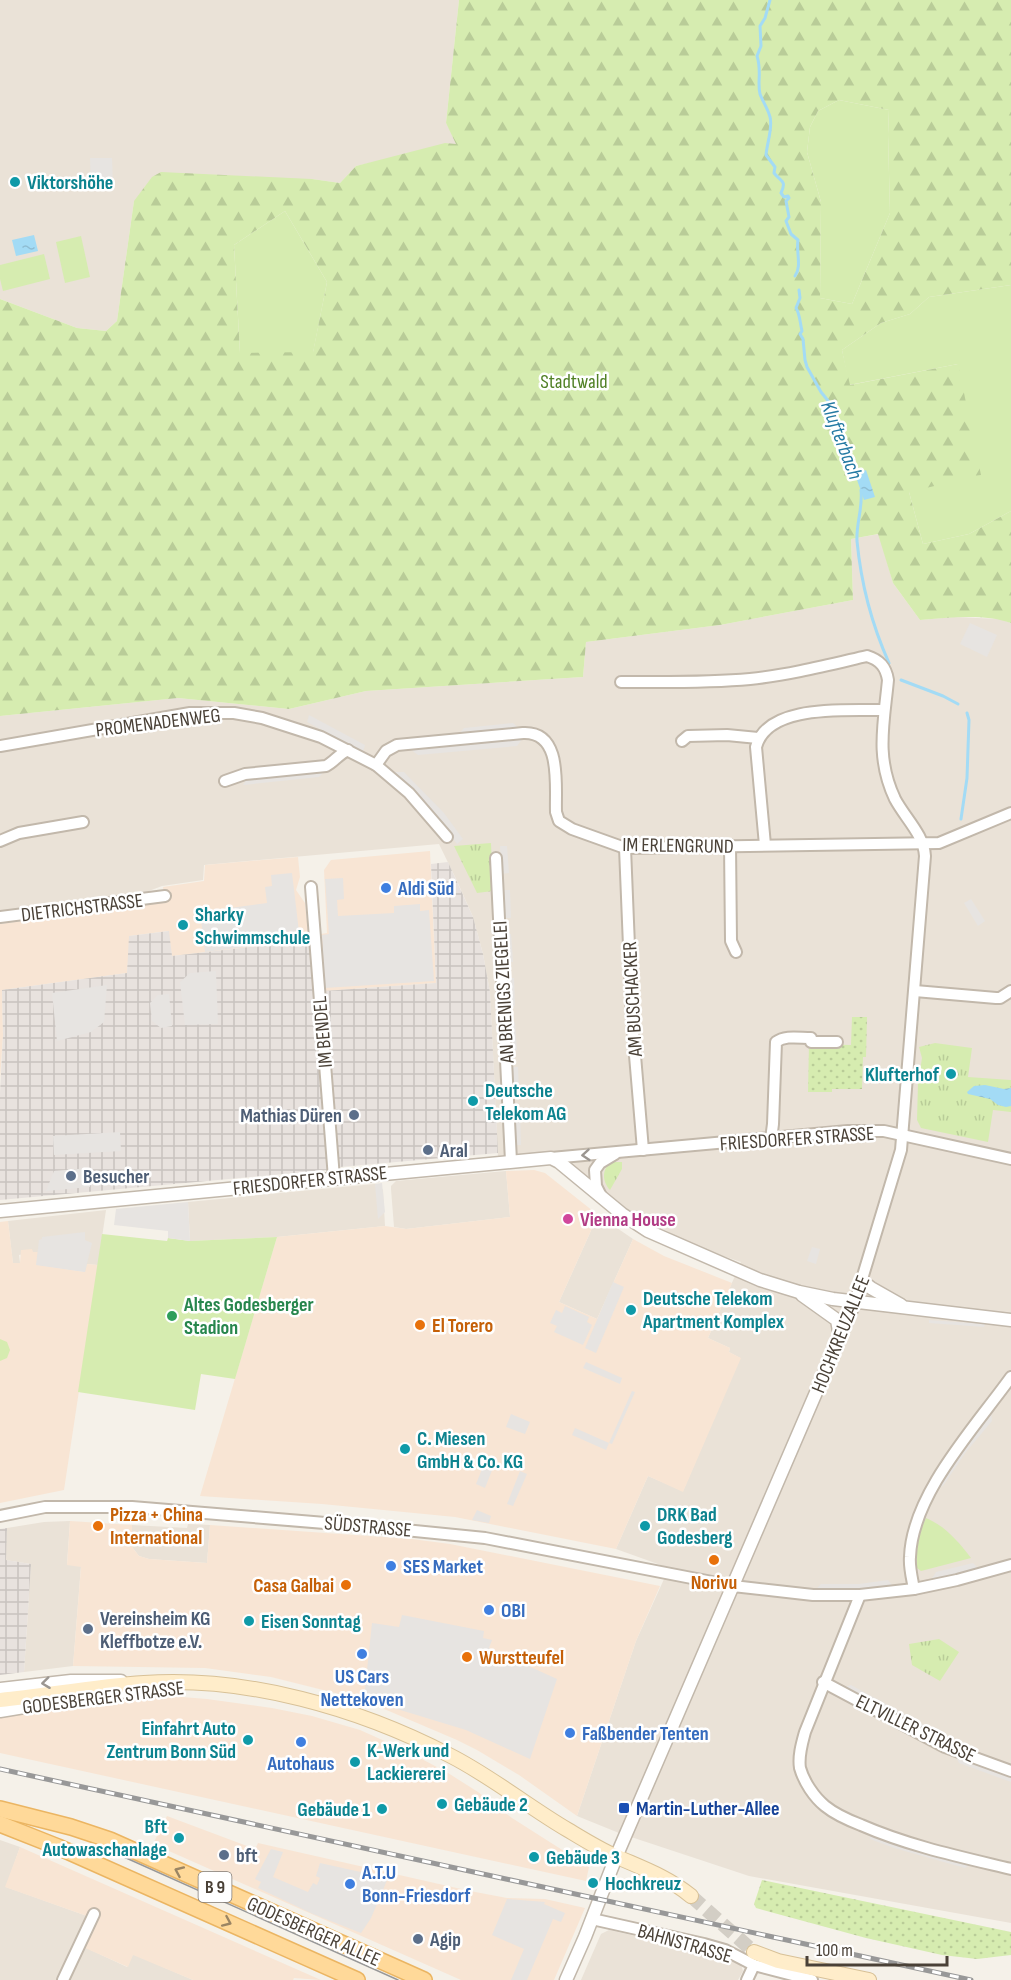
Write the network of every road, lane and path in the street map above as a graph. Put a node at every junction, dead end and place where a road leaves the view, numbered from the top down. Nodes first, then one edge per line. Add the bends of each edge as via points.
1 (621, 681) dead end
2 (884, 710) junction
3 (758, 738) junction
4 (682, 741) dead end
5 (0, 746) edge
6 (348, 750) junction
7 (375, 765) junction
8 (225, 781) dead end
9 (1011, 813) edge
10 (83, 822) dead end
11 (447, 837) dead end
12 (0, 841) edge
13 (922, 842) junction
14 (765, 845) junction
15 (730, 846) junction
16 (625, 848) junction
17 (496, 858) dead end
18 (311, 887) dead end
19 (165, 896) dead end
20 (0, 917) edge
21 (736, 952) dead end
22 (915, 991) junction
23 (1011, 991) edge
24 (837, 1042) dead end
25 (902, 1135) junction
26 (771, 1138) junction
27 (643, 1150) junction
28 (621, 1151) junction
29 (551, 1158) junction
30 (1011, 1159) edge
31 (511, 1161) junction
32 (334, 1178) junction
33 (602, 1198) junction
34 (0, 1211) edge
35 (862, 1281) junction
36 (799, 1292) junction
37 (855, 1302) junction
38 (908, 1308) junction
39 (1011, 1320) edge
40 (840, 1338) junction
41 (1011, 1377) edge
42 (0, 1516) edge
43 (1011, 1565) edge
44 (733, 1586) junction
45 (914, 1589) junction
46 (860, 1595) junction
47 (823, 1682) junction
48 (146, 1683) junction
49 (206, 1684) junction
50 (0, 1689) edge
51 (0, 1700) edge
52 (0, 1711) edge
53 (1011, 1771) edge
54 (0, 1809) edge
55 (0, 1824) edge
56 (616, 1857) junction
57 (1011, 1869) edge
58 (691, 1896) tunnel mouth
59 (94, 1914) dead end
60 (592, 1919) junction
61 (754, 1958) junction
62 (63, 1980) edge
63 (357, 1980) edge
64 (424, 1980) edge
65 (566, 1980) edge
66 (747, 1980) edge
67 (812, 1980) edge
68 (870, 1980) edge

1 - 2 street, HOCHKREUZALLEE via 700,683 751,679 867,656 881,663 887,676
2 - 3 street via 793,715 769,727
2 - 13 street, HOCHKREUZALLEE via 882,749 889,783
3 - 4 street via 688,736
3 - 14 street
5 - 6 street, PROMENADENWEG via 190,713 234,713 291,726
6 - 7 street, PROMENADENWEG
6 - 8 street via 326,766 245,774
7 - 11 street, PROMENADENWEG via 409,794
7 - 16 street, IM ERLENGRUND via 386,751 398,746 536,734 553,752 559,821
9 - 13 street, IM ERLENGRUND via 939,843
10 - 12 street via 19,833
13 - 14 street, IM ERLENGRUND
13 - 22 street, HOCHKREUZALLEE via 925,856
14 - 15 street, IM ERLENGRUND
15 - 16 street, IM ERLENGRUND
15 - 21 street via 731,941
16 - 27 street, AM BUSCHACKER via 632,1027
17 - 31 street, AN BRENIGS ZIEGELEI
18 - 32 street, IM BENDEL
19 - 20 street, DIETRICHSTRASSE
22 - 23 street via 996,998
22 - 25 street, HOCHKREUZALLEE
24 - 26 street via 778,1039
25 - 26 street, FRIESDORFER STRASSE via 848,1131
25 - 30 street, FRIESDORFER STRASSE
25 - 35 street, HOCHKREUZALLEE via 899,1158
26 - 27 street, FRIESDORFER STRASSE
27 - 28 street, FRIESDORFER STRASSE
28 -> 29 street, FRIESDORFER STRASSE
28 - 33 street via 595,1170
29 - 31 street, FRIESDORFER STRASSE
29 - 33 street
31 - 32 street, FRIESDORFER STRASSE
32 - 34 street, FRIESDORFER STRASSE
33 - 36 street via 648,1231 760,1280
35 - 37 street, HOCHKREUZALLEE
35 - 38 street
36 - 37 street
36 - 40 street via 837,1320
37 - 38 street
37 - 40 street, HOCHKREUZALLEE
38 - 39 street
40 - 44 street, HOCHKREUZALLEE
41 - 45 street via 947,1464 925,1502 910,1556
42 - 44 street, SÜDSTRASSE via 45,1507 132,1507 365,1526 495,1540
43 - 45 street, SÜDSTRASSE
44 - 46 street, SÜDSTRASSE via 786,1593
44 - 56 street, HOCHKREUZALLEE
45 - 46 street, SÜDSTRASSE
46 - 47 street
47 - 53 street, ELTVILLER STRASSE via 945,1747
47 - 57 street via 800,1752 800,1768 816,1798 834,1813 876,1832
48 - 49 main road, GODESBERGER STRASSE
48 -> 50 street, GODESBERGER STRASSE via 71,1681
48 - 51 main road, GODESBERGER STRASSE
49 - 52 street, GODESBERGER STRASSE via 109,1693
49 - 56 main road, GODESBERGER STRASSE via 304,1700 403,1733 467,1765
64 -> 54 main road, GODESBERGER ALLEE / B 9 via 110,1840
55 -> 63 main road, GODESBERGER ALLEE / B 9
56 - 58 main road via 662,1876
56 - 60 street, HOCHKREUZALLEE
59 - 62 street
60 - 61 street, BAHNSTRASSE
60 - 65 street, HOCHKREUZALLEE
61 - 66 street
61 - 67 street, BAHNSTRASSE
61 - 68 main road

